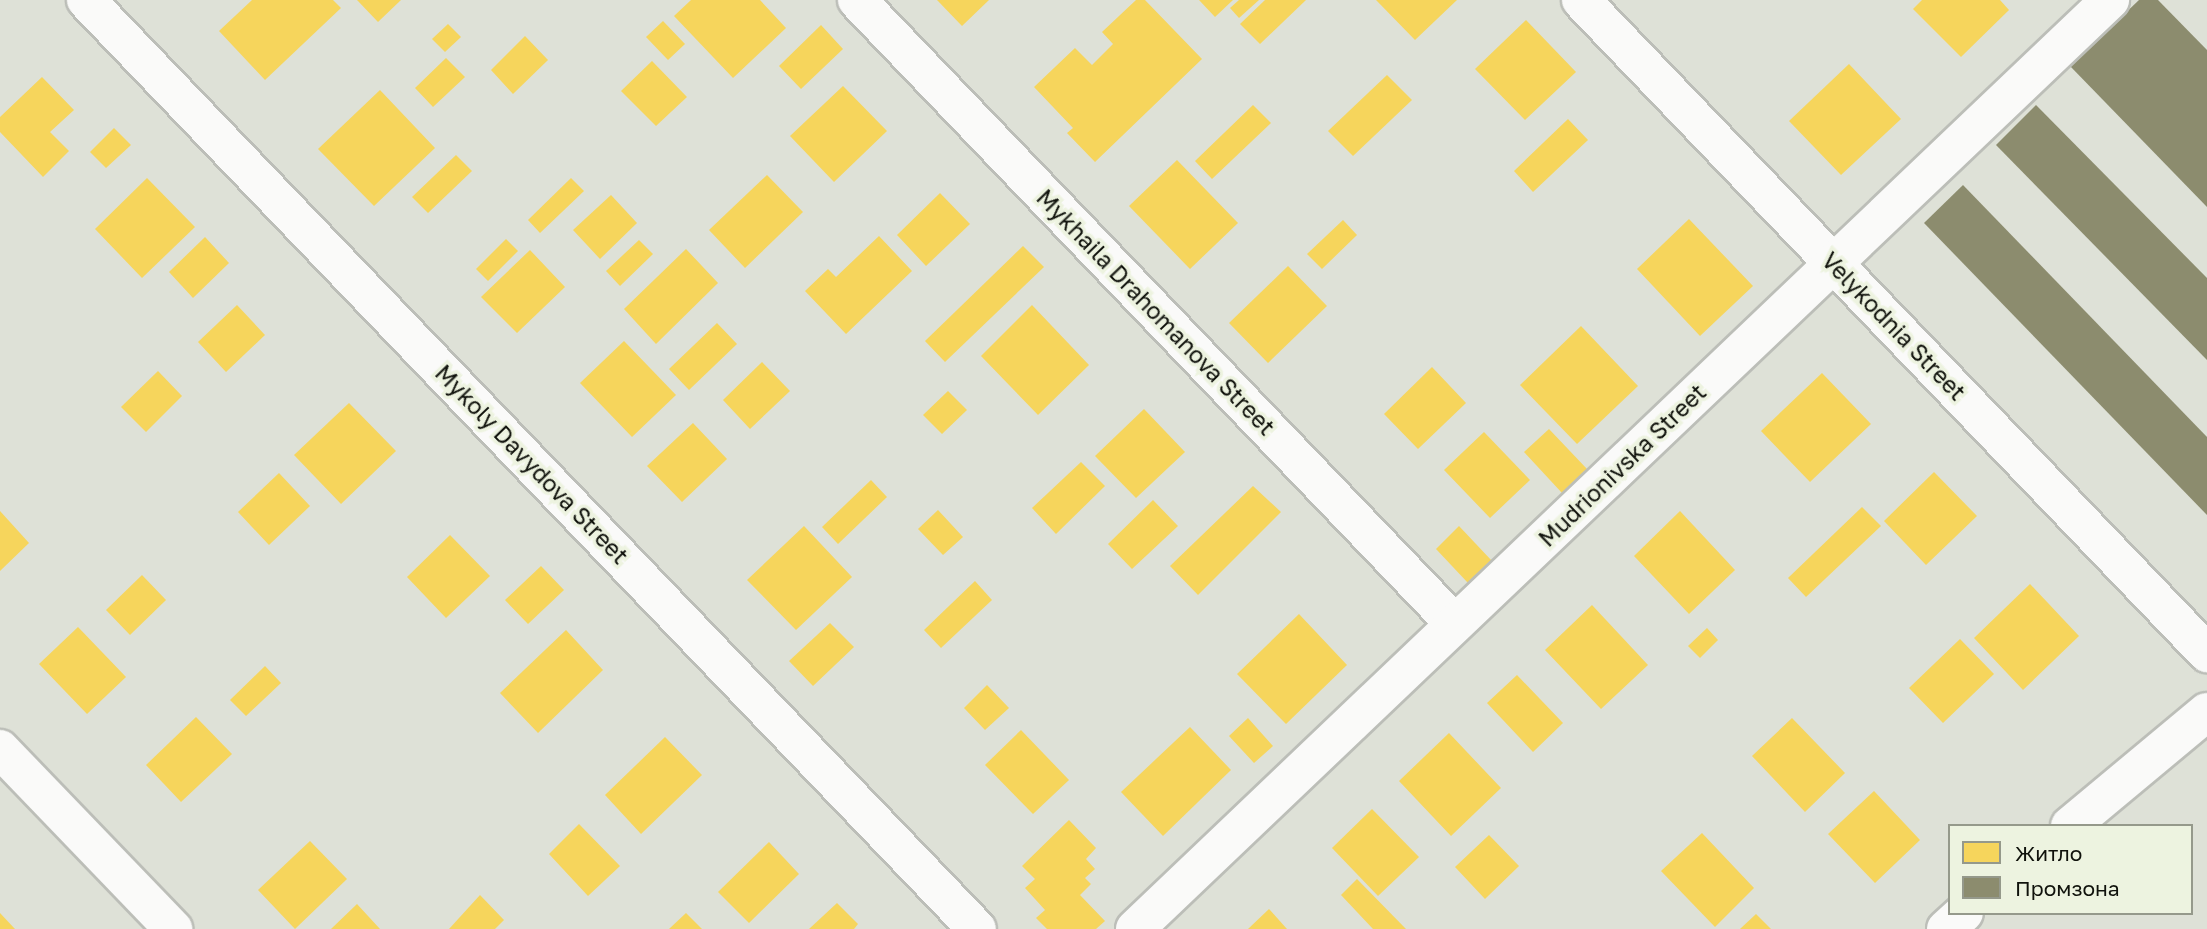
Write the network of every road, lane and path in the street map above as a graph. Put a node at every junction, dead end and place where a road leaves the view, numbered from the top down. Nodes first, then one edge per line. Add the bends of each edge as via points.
1 (86, 0) edge
2 (857, 0) edge
3 (1581, 0) edge
4 (2110, 0) edge
5 (1834, 263) junction
6 (1455, 624) junction
7 (2207, 653) edge
8 (2207, 712) edge
9 (0, 749) edge
10 (2072, 824) edge
11 (1962, 915) edge
12 (173, 929) edge
13 (977, 929) edge
14 (1135, 929) edge
15 (1945, 929) edge

1 - 13 street, Mykoly Davydova Street
2 - 6 street, Mykhaila Drahomanova Street
3 - 5 street, Velykodnia Street
4 - 5 street, Mudrionivska Street
5 - 6 street, Mudrionivska Street
5 - 7 street, Velykodnia Street
6 - 14 street, Mudrionivska Street
8 - 10 street
9 - 12 street
11 - 15 street

